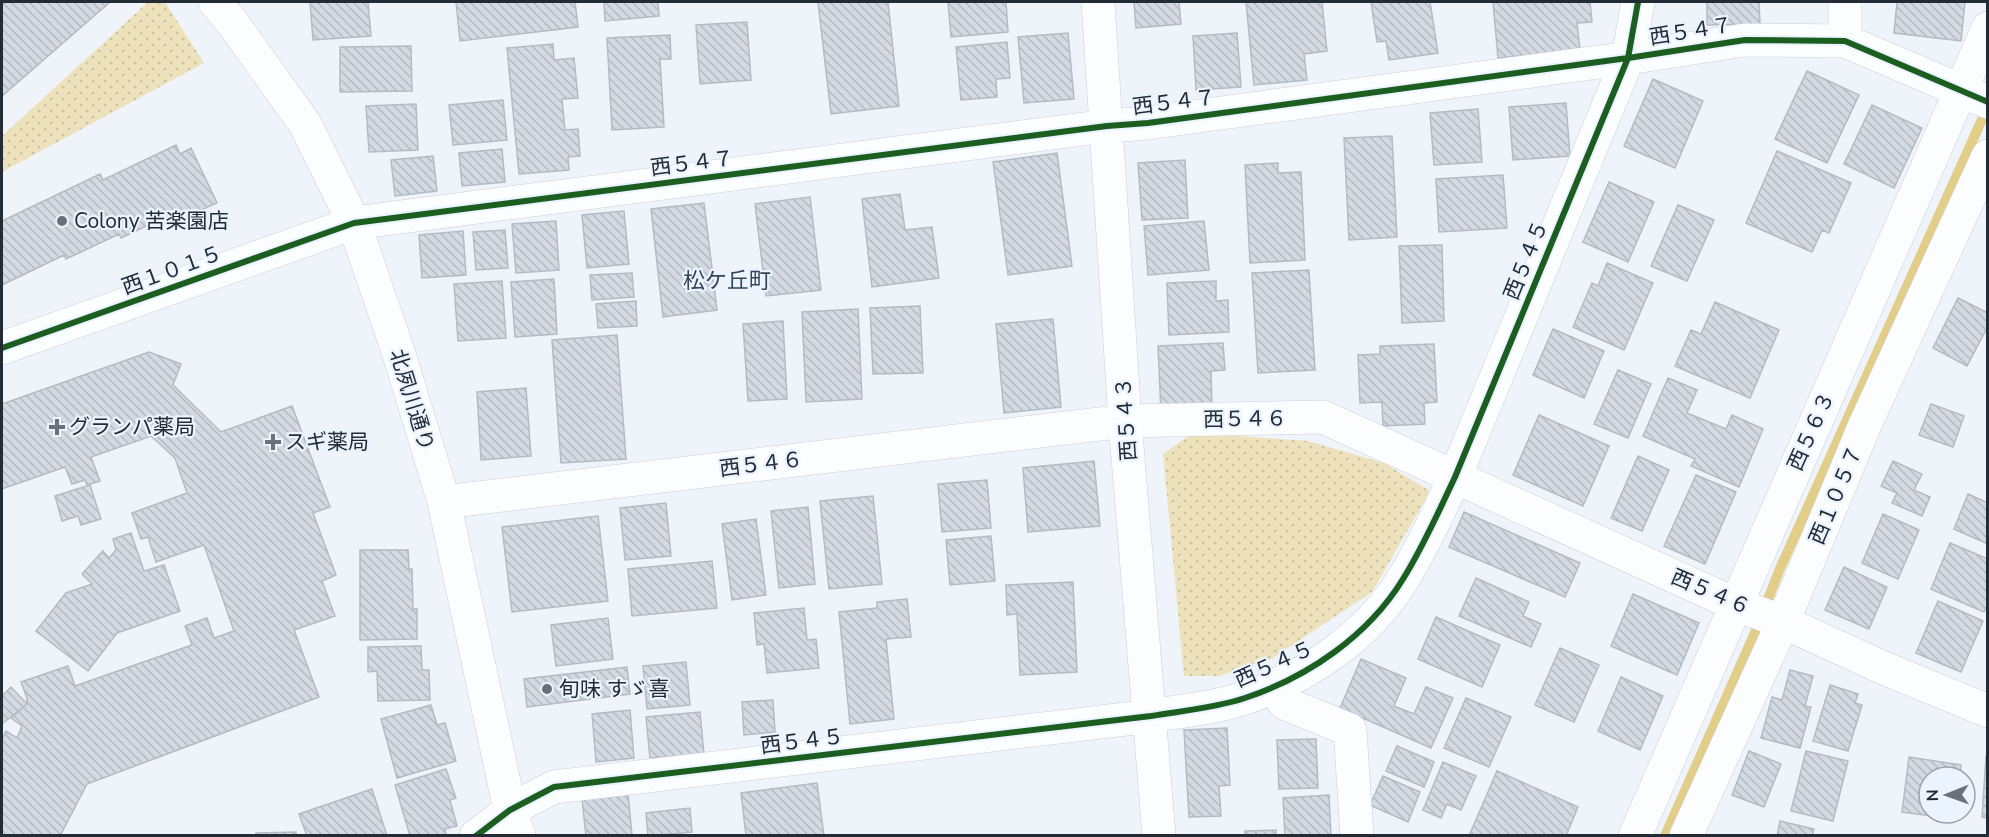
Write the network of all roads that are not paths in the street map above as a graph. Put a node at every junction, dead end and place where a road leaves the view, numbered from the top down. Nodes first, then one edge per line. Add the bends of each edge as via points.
1 (215, 2) edge
2 (1098, 2) edge
3 (1638, 2) edge
4 (1845, 2) edge
5 (1988, 27) edge
6 (1845, 41) junction
7 (1628, 58) junction
8 (1974, 96) edge
9 (1107, 126) junction
10 (1988, 156) edge
11 (354, 223) junction
12 (2, 348) edge
13 (1125, 421) junction
14 (1455, 477) junction
15 (444, 502) junction
16 (1761, 614) junction
17 (1282, 682) junction
18 (1988, 711) edge
19 (1150, 716) junction
20 (514, 823) edge
21 (476, 836) edge
22 (1159, 836) edge
23 (1357, 836) edge
24 (1635, 836) edge
25 (1686, 836) edge

1 - 11 street, 北夙川通り via 305,124
2 - 9 street, 西５４３
3 - 7 street, 西５４５
4 - 6 street
5 - 8 street, 西５６３
6 - 7 street, 西５４７ via 1744,40
6 - 8 street, 西５４７
7 - 9 street, 西５４７
7 - 14 street, 西５４５
8 - 16 street, 西５６３
9 - 11 street, 西５４７
9 - 13 street, 西５４３
10 - 16 street, 西１０５７ via 1864,427
11 - 12 street, 西１０１５
11 - 15 street, 北夙川通り
13 - 14 street, 西５４６ via 1323,417
13 - 15 street, 西５４６
13 - 19 street, 西５４３
14 - 16 street, 西５４６
14 - 17 street, 西５４５ via 1403,580 1365,628 1324,660
15 - 20 street, 北夙川通り
16 - 18 street, 西５４６
16 - 24 street, 西５６３
16 - 25 street, 西１０５７
17 - 19 street, 西５４５ via 1244,698
17 - 23 street via 1284,703 1350,730
19 - 20 street, 西５４５ via 554,787
19 - 22 street, 西５４３
20 - 21 street, 西５４５

